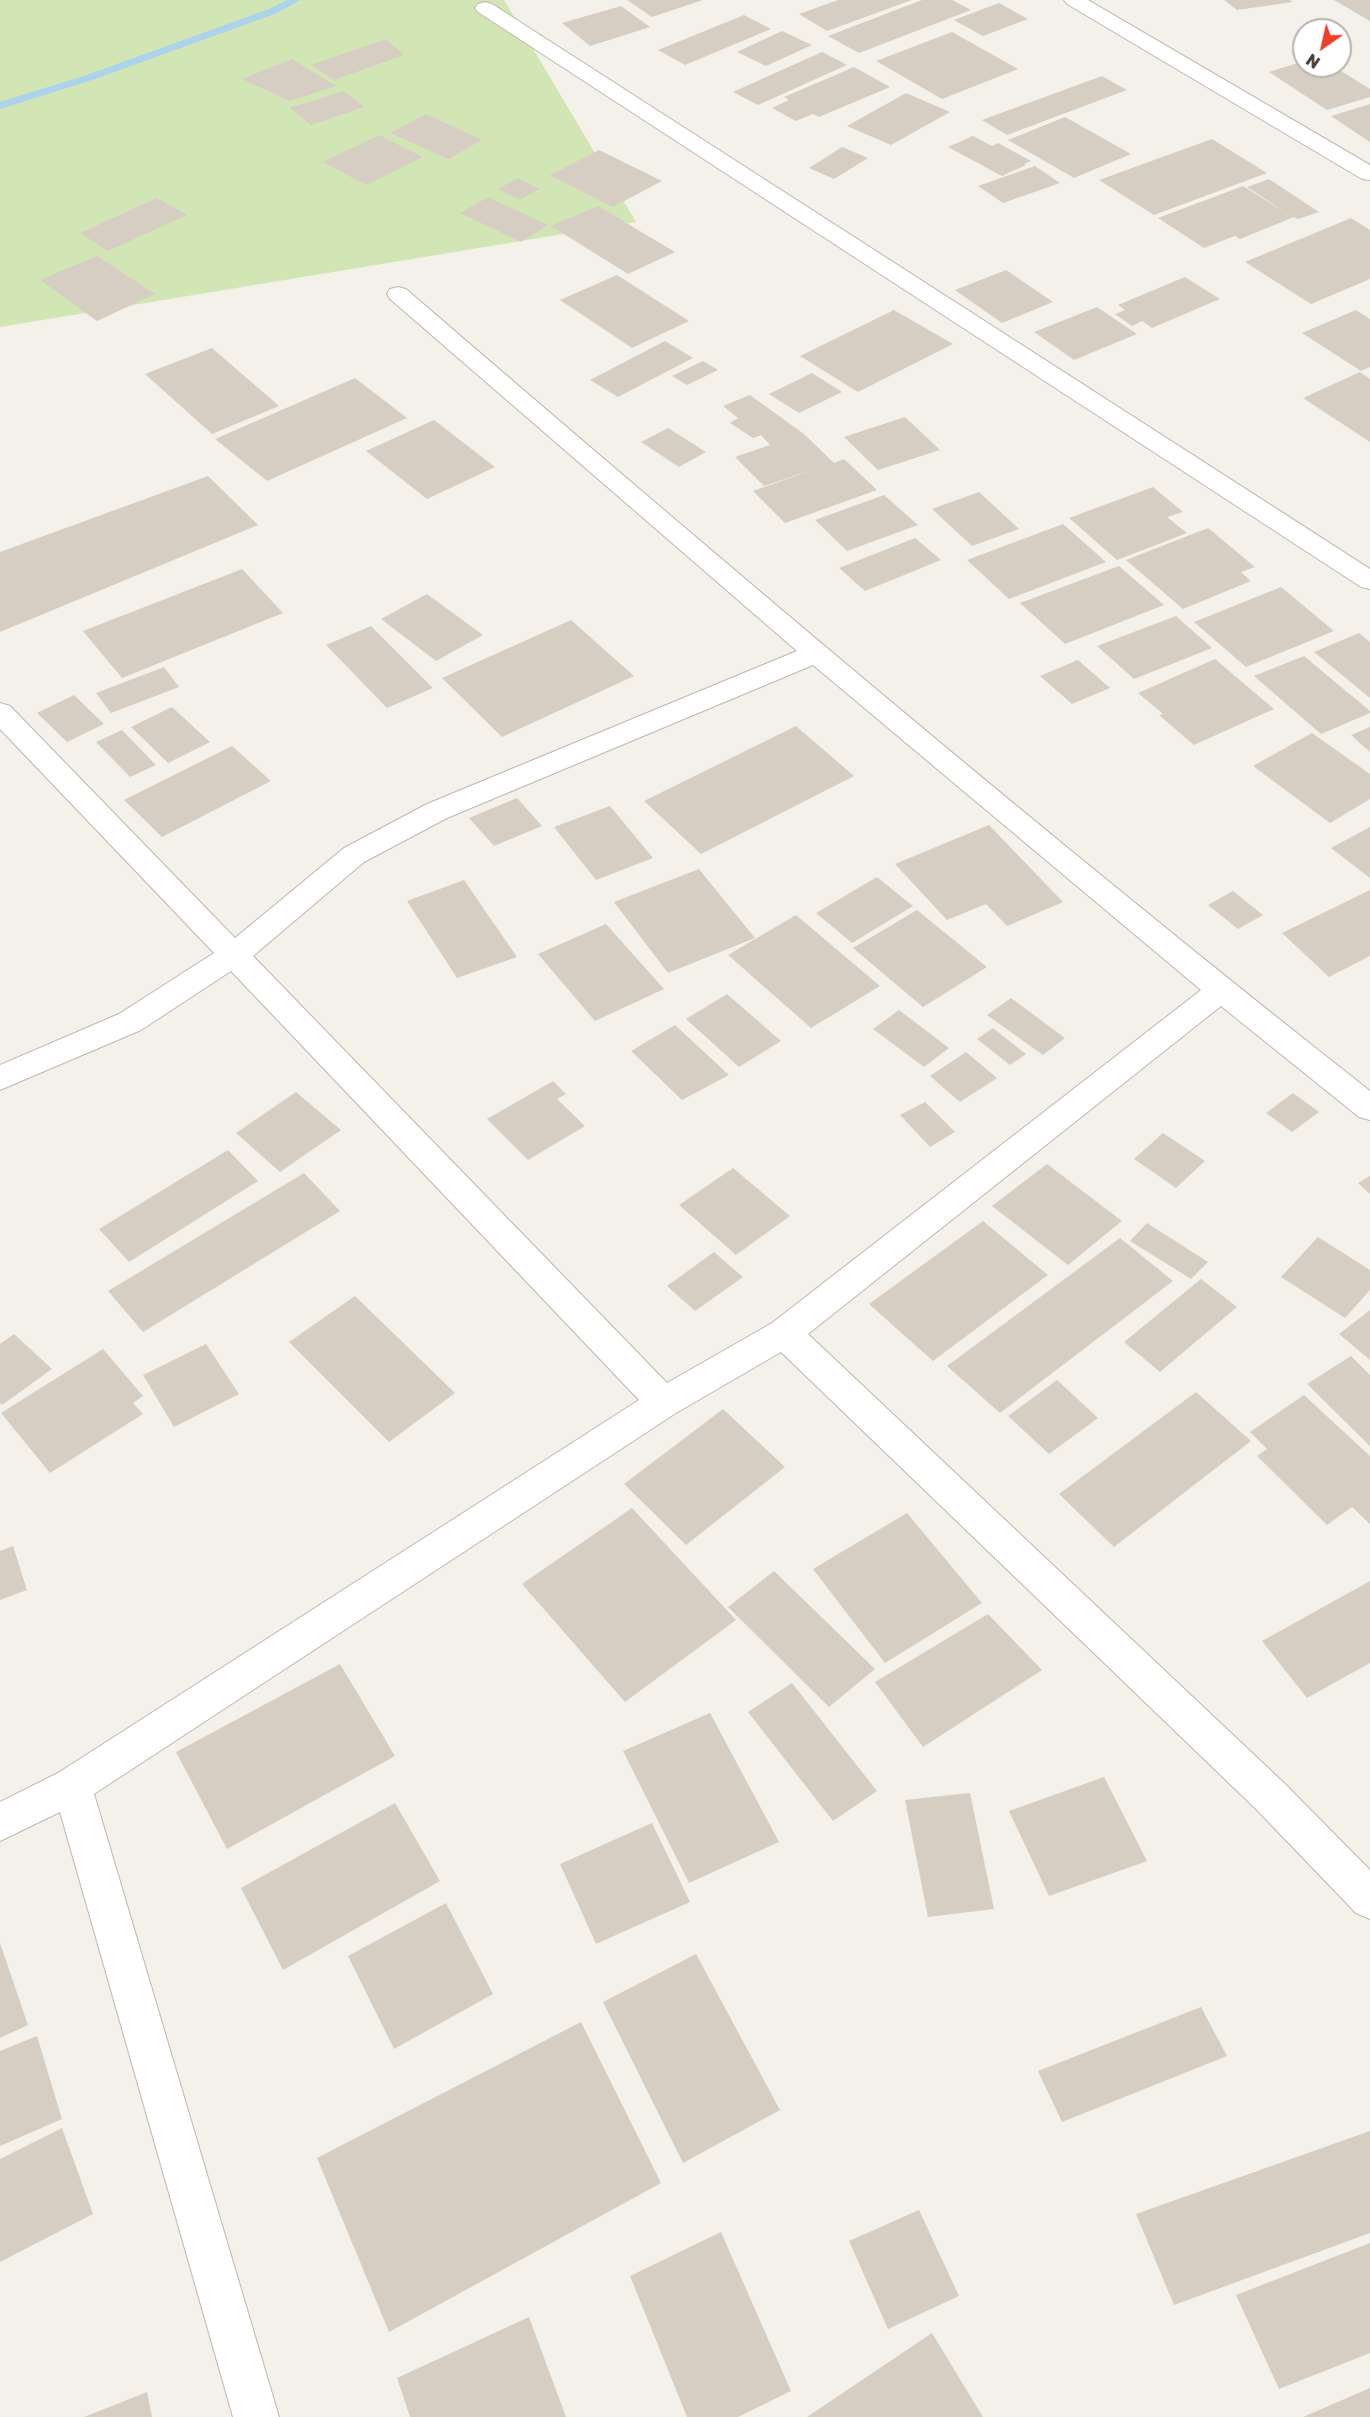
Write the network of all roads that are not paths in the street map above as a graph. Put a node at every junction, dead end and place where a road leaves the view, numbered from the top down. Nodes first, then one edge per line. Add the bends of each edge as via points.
1 (1074, 0) edge
2 (485, 8) dead end
3 (1370, 174) edge
4 (398, 294) dead end
5 (1370, 581) edge
6 (814, 654) junction
7 (0, 712) edge
8 (234, 955) junction
9 (1220, 991) junction
10 (0, 1078) edge
11 (1370, 1108) edge
12 (784, 1333) junction
13 (664, 1403) junction
14 (72, 1786) junction
15 (0, 1822) edge
16 (1370, 1899) edge
17 (256, 2417) edge

1 - 3 street
2 - 5 street
4 - 6 street
6 - 8 street via 437,811 354,855
6 - 9 street
7 - 8 street
8 - 10 street via 130,1022
8 - 13 street
9 - 11 street
9 - 12 street
12 - 13 street
12 - 16 street via 1270,1796
13 - 14 street
14 - 15 street
14 - 17 street

